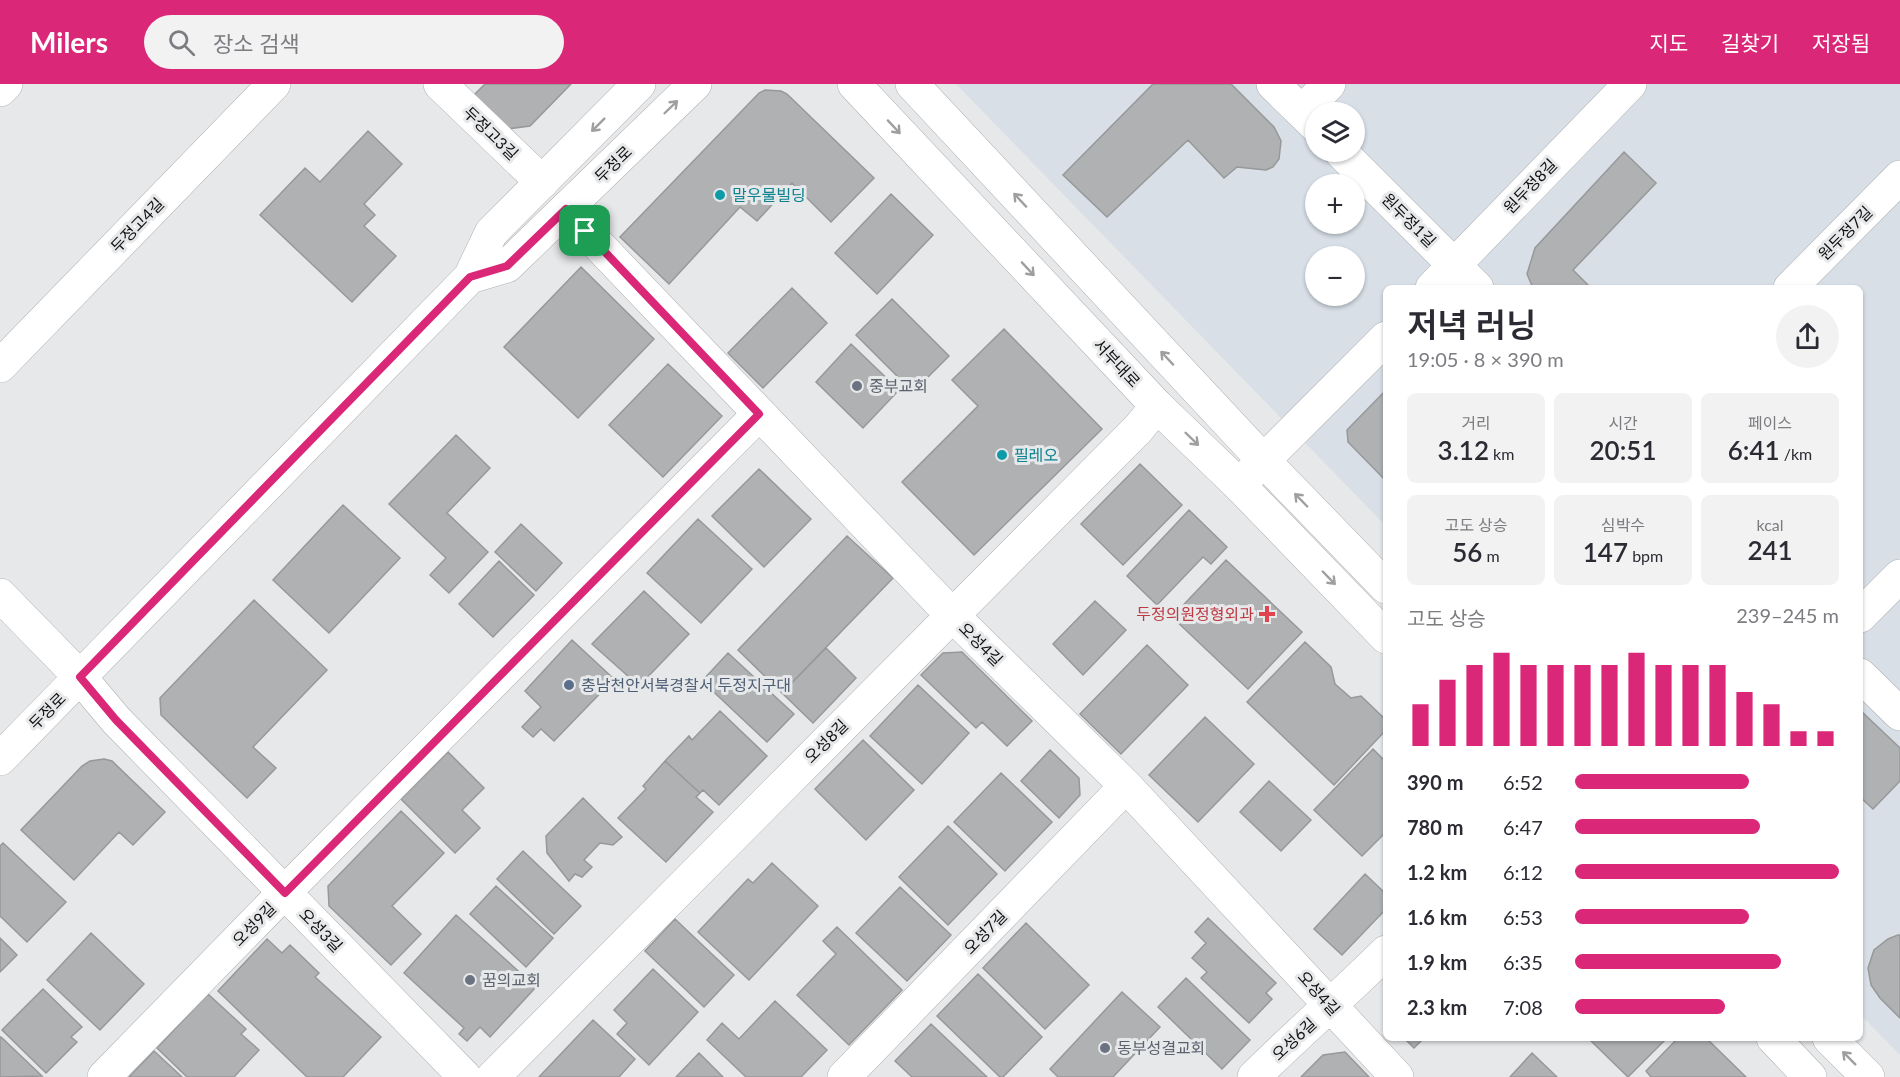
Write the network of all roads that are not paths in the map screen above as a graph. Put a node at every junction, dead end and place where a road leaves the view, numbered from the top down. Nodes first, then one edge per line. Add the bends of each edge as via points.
1 (6, 84) edge
2 (274, 84) edge
3 (440, 84) edge
4 (639, 84) edge
5 (694, 84) edge
6 (854, 84) edge
7 (912, 84) edge
8 (1273, 84) edge
9 (1329, 84) edge
10 (1630, 84) edge
11 (0, 90) edge
12 (1319, 102) edge
13 (1305, 115) edge
14 (1351, 162) edge
15 (1900, 177) edge
16 (542, 182) junction
17 (566, 209) junction
18 (1453, 264) junction
19 (470, 277) junction
20 (1435, 285) edge
21 (1474, 285) edge
22 (1793, 285) edge
23 (1383, 341) edge
24 (0, 366) edge
25 (1157, 406) junction
26 (759, 414) junction
27 (1264, 461) junction
28 (1239, 485) junction
29 (1900, 576) edge
30 (1383, 584) edge
31 (0, 595) edge
32 (1863, 613) edge
33 (951, 614) junction
34 (1383, 634) edge
35 (80, 677) junction
36 (1863, 678) edge
37 (1900, 714) edge
38 (0, 759) edge
39 (1126, 786) junction
40 (285, 893) junction
41 (1383, 955) edge
42 (1330, 1006) junction
43 (1776, 1041) edge
44 (1832, 1041) edge
45 (104, 1077) edge
46 (465, 1077) edge
47 (493, 1077) edge
48 (844, 1077) edge
49 (1254, 1077) edge
50 (1397, 1077) edge
51 (1810, 1077) edge
52 (1868, 1077) edge

1 - 11 street
2 - 24 street, 두정고4길
3 - 16 street, 두정고3길
4 -> 16 street, 두정로
17 -> 5 street, 두정로
6 -> 25 street, 서부대로
27 -> 7 street
8 - 13 street
9 - 12 street
10 - 18 street, 원두정8길
14 - 18 street, 원두정1길
15 - 22 street, 원두정7길
16 - 19 street, 두정로 via 491,233
17 - 19 street, 두정로 via 507,266
17 - 26 street, 오성4길
18 - 20 street, 원두정8길
18 - 21 street, 원두정1길
19 - 35 street, 두정로
23 - 27 street
25 -> 28 street, 서부대로
25 - 33 street, 오성8길
26 - 33 street, 오성4길
26 - 40 street, 오성9길
27 - 28 street
30 -> 27 street
28 -> 34 street, 서부대로
29 - 32 street
31 - 35 street, 오성3길
33 - 39 street, 오성4길
33 - 47 street, 오성8길
35 - 38 street, 두정로
35 - 40 street, 오성3길 via 116,720
36 - 37 street
39 - 42 street, 오성4길
39 - 48 street, 오성7길
40 - 45 street, 오성9길
40 - 46 street, 오성3길
41 - 42 street, 오성6길
42 - 49 street, 오성6길
42 - 50 street, 오성4길
43 - 51 street
52 -> 44 street

